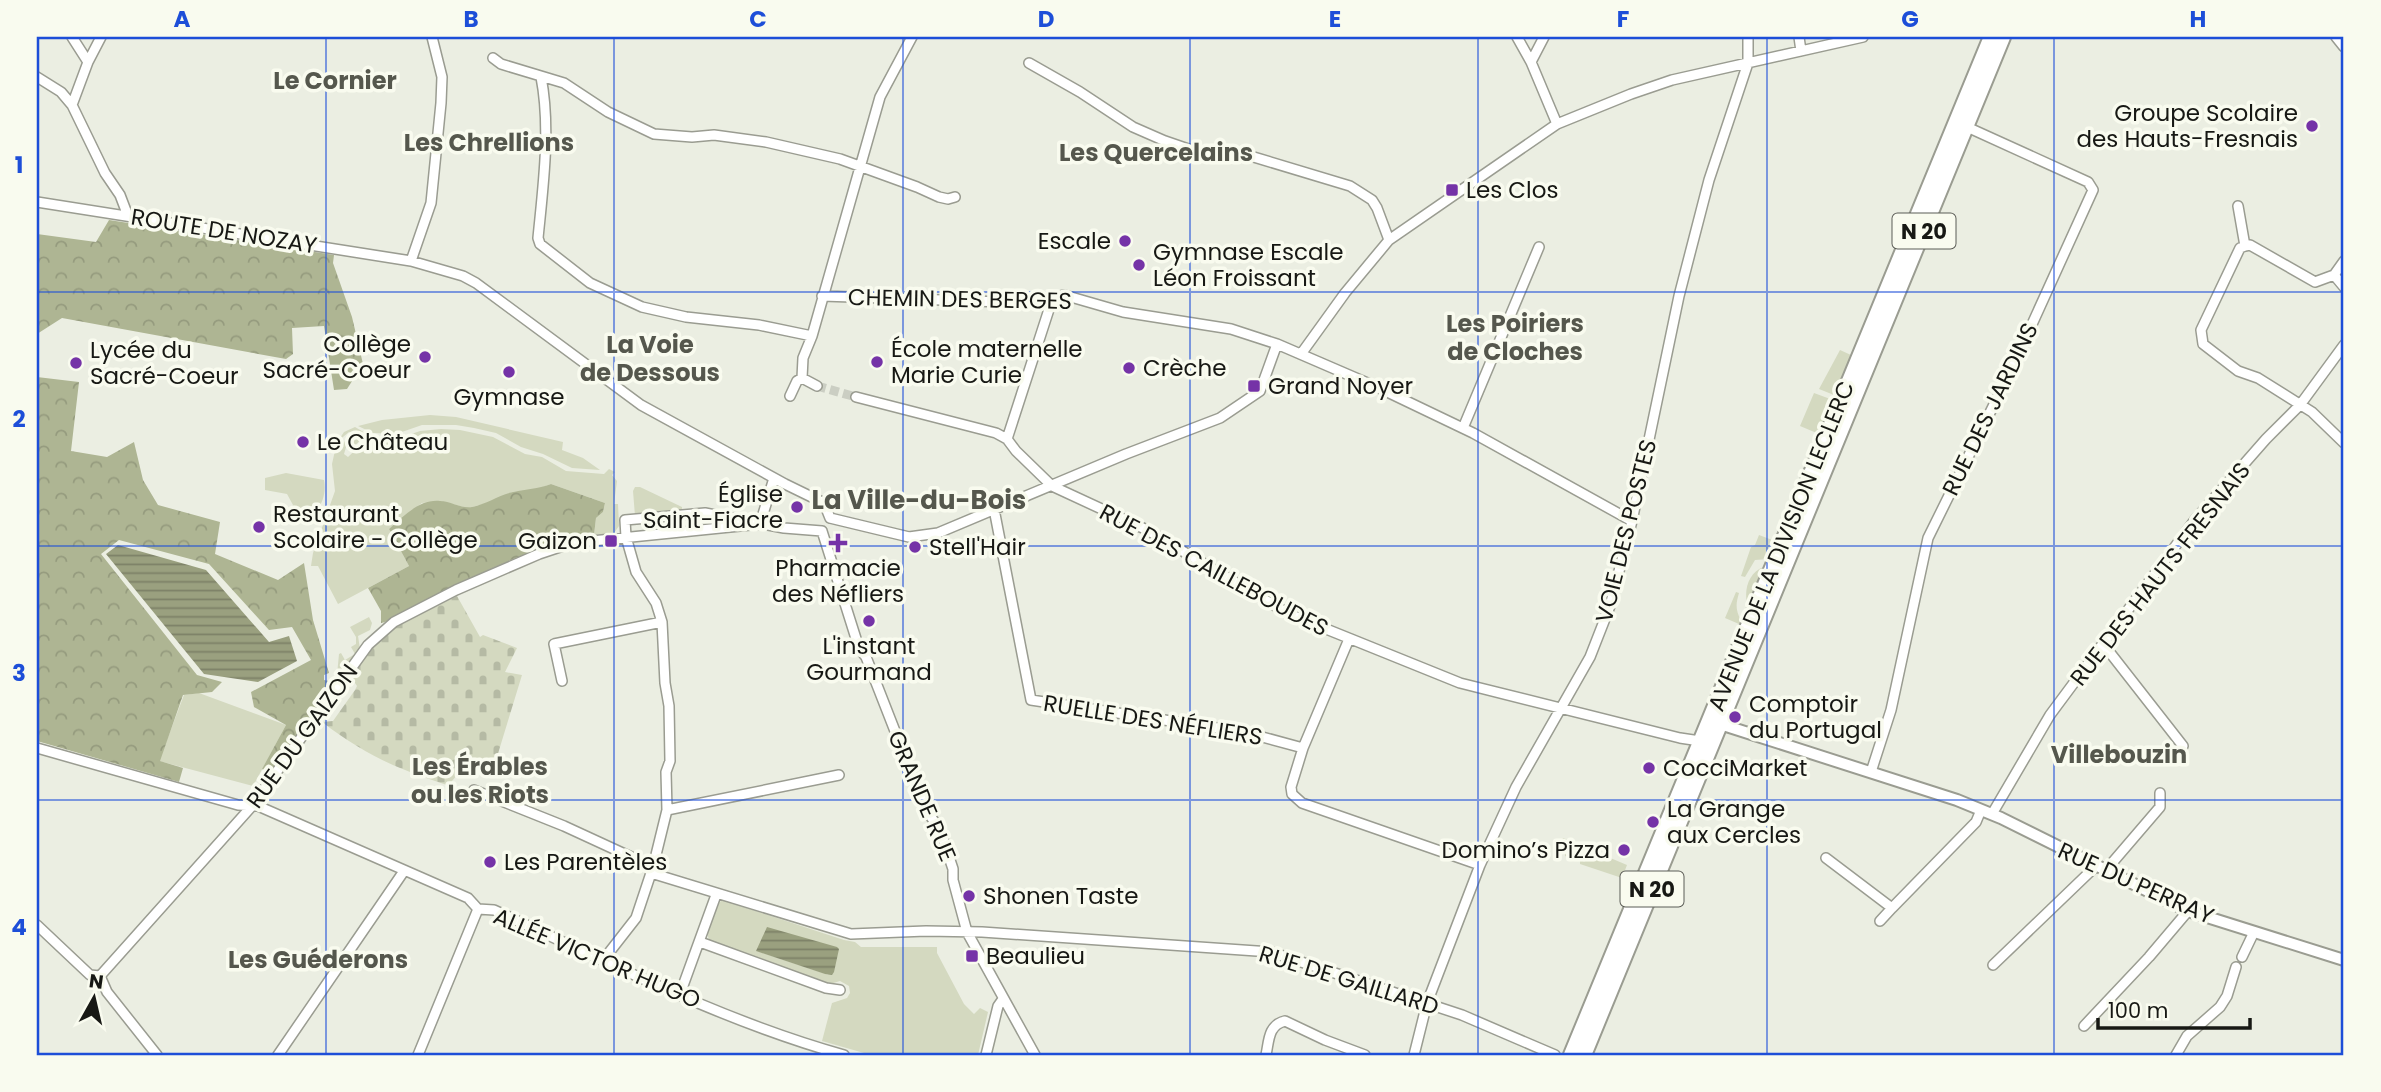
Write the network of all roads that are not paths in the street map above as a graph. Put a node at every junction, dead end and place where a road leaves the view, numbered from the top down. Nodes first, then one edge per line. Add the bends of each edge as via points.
1 (72, 37) edge
2 (101, 37) edge
3 (432, 37) edge
4 (912, 37) edge
5 (1517, 37) edge
6 (1544, 37) edge
7 (1748, 37) edge
8 (1799, 37) edge
9 (1863, 37) edge
10 (1991, 37) edge
11 (2003, 37) edge
12 (2336, 37) edge
13 (2344, 46) edge
14 (1801, 51) junction
15 (493, 58) dead end
16 (88, 62) junction
17 (1531, 62) junction
18 (1028, 63) dead end
19 (1748, 63) junction
20 (37, 77) edge
21 (541, 77) junction
22 (72, 105) junction
23 (1557, 124) junction
24 (1967, 127) junction
25 (859, 166) junction
26 (956, 197) dead end
27 (37, 202) edge
28 (2238, 206) dead end
29 (128, 216) junction
30 (1389, 240) junction
31 (2245, 246) junction
32 (1539, 247) dead end
33 (411, 261) junction
34 (2344, 261) edge
35 (2334, 275) junction
36 (2344, 288) edge
37 (822, 296) junction
38 (1053, 297) junction
39 (812, 336) junction
40 (1277, 344) junction
41 (2344, 345) edge
42 (1301, 354) junction
43 (802, 378) junction
44 (817, 386) tunnel mouth
45 (790, 396) dead end
46 (856, 397) tunnel mouth
47 (2300, 405) junction
48 (1463, 428) junction
49 (1007, 439) junction
50 (2344, 443) edge
51 (774, 478) junction
52 (1070, 479) junction
53 (1052, 486) junction
54 (1069, 495) junction
55 (994, 509) junction
56 (830, 518) junction
57 (1632, 521) junction
58 (760, 524) junction
59 (822, 531) junction
60 (626, 537) junction
61 (662, 622) junction
62 (1349, 639) junction
63 (2104, 645) junction
64 (562, 681) dead end
65 (1560, 708) junction
66 (1720, 724) junction
67 (1700, 741) junction
68 (2183, 746) dead end
69 (37, 748) edge
70 (1303, 748) junction
71 (1871, 772) junction
72 (839, 775) dead end
73 (474, 790) dead end
74 (2160, 793) dead end
75 (252, 806) junction
76 (667, 810) junction
77 (1991, 814) junction
78 (1826, 858) dead end
79 (1480, 865) junction
80 (2101, 868) junction
81 (652, 870) junction
82 (404, 871) junction
83 (716, 895) junction
84 (1892, 908) junction
85 (478, 909) junction
86 (2188, 911) junction
87 (1880, 921) dead end
88 (37, 925) edge
89 (967, 932) junction
90 (2255, 932) junction
91 (700, 942) junction
92 (2242, 957) dead end
93 (604, 959) junction
94 (2344, 960) edge
95 (1993, 965) dead end
96 (2236, 967) dead end
97 (100, 976) junction
98 (839, 990) dead end
99 (680, 994) junction
100 (1003, 999) junction
101 (1427, 1003) junction
102 (2084, 1026) dead end
103 (157, 1055) edge
104 (278, 1055) edge
105 (418, 1055) edge
106 (844, 1055) edge
107 (986, 1055) edge
108 (1035, 1055) edge
109 (1266, 1055) edge
110 (1365, 1055) edge
111 (1414, 1055) edge
112 (1555, 1055) edge
113 (1571, 1055) edge
114 (1584, 1055) edge
115 (2176, 1055) edge

1 - 16 street
2 - 16 street
3 - 33 street via 442,77 441,103 430,203
4 - 25 street via 880,97
5 - 17 street
6 - 17 street
7 - 19 street, VOIE DES POSTES
8 - 14 street
9 - 14 street
10 - 67 main road, AVENUE DE LA DIVISION LECLERC / N 20
11 - 24 main road, AVENUE DE LA DIVISION LECLERC / N 20
12 - 13 street
14 - 19 street
15 - 21 street
16 - 22 street
17 - 23 street
18 - 30 street via 1133,127 1166,141 1197,152 1247,155 1350,186 1372,200
19 - 23 street via 1672,80
19 - 57 street, VOIE DES POSTES via 1690,252
20 - 22 street
21 - 25 street via 564,83 608,112 654,134 766,142
21 - 39 street via 545,152 540,244 590,283 642,307
22 - 29 street
23 - 30 street
24 - 66 main road, AVENUE DE LA DIVISION LECLERC / N 20
24 - 71 street, RUE DES JARDINS via 2088,182 2093,190 1928,538 1891,710
25 - 26 street via 939,197
25 - 37 street
27 - 29 street, ROUTE DE NOZAY
28 - 31 street
29 - 33 street, ROUTE DE NOZAY
30 - 42 street
31 - 35 street via 2315,282
31 - 47 street via 2240,248 2201,330 2203,344 2238,371
32 - 48 street
33 - 51 street, ROUTE DE NOZAY via 477,283 640,405
34 - 35 street
35 - 36 street
37 - 38 street, CHEMIN DES BERGES via 1035,303
37 - 39 street
38 - 40 street, CHEMIN DES BERGES via 1064,295 1123,312 1231,329
38 - 49 street
39 - 43 street via 803,358
40 - 42 street, CHEMIN DES BERGES
40 - 52 street via 1262,387 1251,399 1200,428
41 - 47 street, RUE DES HAUTS FRESNAIS
42 - 48 street, CHEMIN DES BERGES
43 - 44 street
43 - 45 street
46 - 49 street
47 - 50 street
47 - 63 street, RUE DES HAUTS FRESNAIS via 2194,521
48 - 57 street, CHEMIN DES BERGES
49 - 53 street, RUE DES CAILLEBOUDES
51 - 56 street, ROUTE DE NOZAY via 824,503
51 - 58 street
52 - 53 street
52 - 54 street
53 - 54 street, RUE DES CAILLEBOUDES
53 - 55 street
54 - 62 street, RUE DES CAILLEBOUDES via 1146,530 1289,614
55 - 56 street via 920,537
55 - 70 street, RUELLE DES NÉFLIERS via 1031,700 1244,732
56 - 59 street
57 - 65 street, VOIE DES POSTES via 1601,632
58 - 59 street, RUE DU GAIZON
58 - 60 street, RUE DU GAIZON
58 - 60 street, RUE DU GAIZON via 705,513 625,520
59 - 89 street, GRANDE RUE via 859,648 938,825
60 - 61 street via 636,572
60 - 75 street, RUE DU GAIZON via 572,543 456,590 397,620 375,637
61 - 64 street via 554,644
61 - 76 street via 669,706
62 - 65 street, RUE DES CAILLEBOUDES via 1460,683
62 - 70 street
63 - 68 street
63 - 77 street, RUE DES HAUTS FRESNAIS via 2050,715
65 - 67 street, RUE DES CAILLEBOUDES
65 - 79 street, VOIE DES POSTES
66 - 67 street
66 - 71 street, RUE DU PERRAY
66 - 114 main road, AVENUE DE LA DIVISION LECLERC / N 20
67 - 113 main road, AVENUE DE LA DIVISION LECLERC / N 20
69 - 75 street, ALLÉE VICTOR HUGO
70 - 79 street via 1291,788 1302,803
71 - 77 street, RUE DU PERRAY
72 - 76 street
73 - 81 street, RUE DE GAILLARD via 564,826
74 - 80 street via 2160,807
75 - 82 street, ALLÉE VICTOR HUGO
75 - 97 street, RUE DU GAIZON
76 - 81 street
77 - 80 street, RUE DU PERRAY
77 - 84 street, RUE DES HAUTS FRESNAIS via 1976,822
78 - 84 street
79 - 101 street, VOIE DES POSTES
80 - 86 street, RUE DU PERRAY
80 - 95 street
81 - 83 street, RUE DE GAILLARD
81 - 93 street via 636,918
82 - 85 street, ALLÉE VICTOR HUGO via 468,898
82 - 104 street
83 - 89 street, RUE DE GAILLARD via 851,934
83 - 91 street
84 - 87 street, RUE DES HAUTS FRESNAIS
85 - 93 street, ALLÉE VICTOR HUGO via 494,910
85 - 105 street
86 - 90 street, RUE DU PERRAY
86 - 102 street
88 - 97 street via 90,975
89 - 100 street, GRANDE RUE
89 - 101 street, RUE DE GAILLARD via 1271,952
90 - 92 street
90 - 94 street, RUE DU PERRAY
91 - 98 street
91 - 99 street
93 - 99 street, ALLÉE VICTOR HUGO
96 - 115 street via 2220,1007 2187,1036
97 - 103 street via 107,992
99 - 106 street, ALLÉE VICTOR HUGO
100 - 107 street
100 - 108 street, GRANDE RUE
101 - 111 street, VOIE DES POSTES
101 - 112 street, RUE DE GAILLARD
109 - 110 street via 1271,1030 1285,1021

